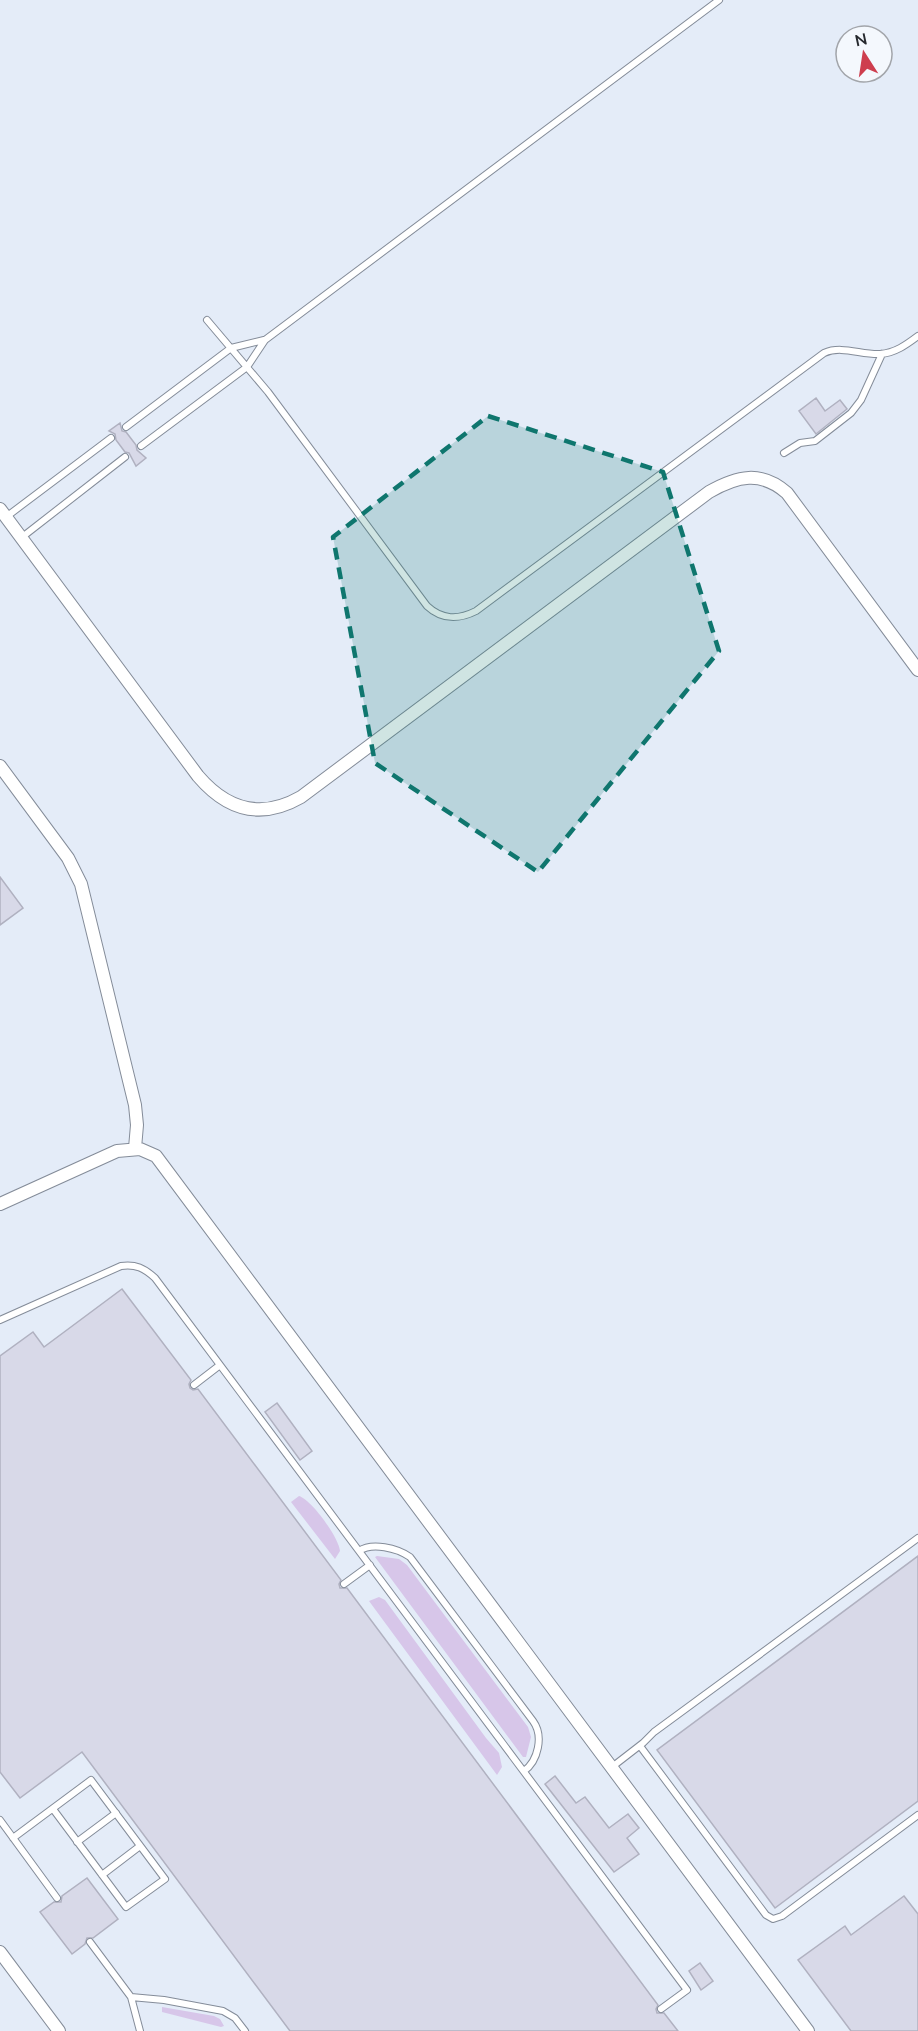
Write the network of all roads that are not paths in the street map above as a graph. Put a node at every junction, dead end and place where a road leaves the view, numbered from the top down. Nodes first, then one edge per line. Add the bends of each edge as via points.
1 (719, 0) edge
2 (207, 320) dead end
3 (918, 336) edge
4 (265, 340) junction
5 (231, 348) junction
6 (882, 354) junction
7 (247, 367) junction
8 (126, 427) dead end
9 (111, 438) dead end
10 (141, 446) dead end
11 (784, 453) dead end
12 (126, 457) dead end
13 (3, 513) edge
14 (21, 538) junction
15 (918, 670) edge
16 (0, 766) edge
17 (135, 1149) junction
18 (0, 1204) edge
19 (0, 1320) edge
20 (220, 1365) junction
21 (194, 1384) dead end
22 (918, 1538) edge
23 (359, 1551) junction
24 (370, 1565) junction
25 (344, 1584) dead end
26 (640, 1746) junction
27 (612, 1767) junction
28 (524, 1772) junction
29 (53, 1809) junction
30 (116, 1813) junction
31 (918, 1815) edge
32 (0, 1820) edge
33 (13, 1838) junction
34 (77, 1842) junction
35 (140, 1846) junction
36 (102, 1875) junction
37 (57, 1898) dead end
38 (90, 1942) dead end
39 (0, 1952) edge
40 (131, 1997) junction
41 (662, 2009) dead end
42 (59, 2031) edge
43 (140, 2031) edge
44 (245, 2031) edge
45 (808, 2031) edge

1 - 4 lane
2 - 5 lane
3 - 6 lane via 898,350
4 - 5 lane
4 - 7 lane
5 - 7 lane
5 - 8 lane
6 - 7 lane via 836,350 824,353 476,610 452,618 427,606
6 - 11 lane via 851,413 815,441 800,443
7 - 10 lane
9 - 13 lane
12 - 14 lane
13 - 14 street
14 - 15 street via 203,782 225,801 246,808 280,806 301,797 709,492 738,479 765,479 787,493
16 - 17 street via 68,858 81,884 135,1105
17 - 18 street via 117,1151
17 - 27 street via 151,1152 164,1165
19 - 20 lane via 116,1267 135,1265 155,1278
20 - 21 lane
20 - 23 lane
22 - 26 lane
23 - 24 lane
23 - 28 lane via 367,1547 387,1549 410,1557 519,1702 538,1734 534,1762
24 - 25 lane
24 - 28 lane
26 - 27 lane
26 - 31 lane via 766,1915 773,1919
27 - 45 street
28 - 41 lane via 687,1990
29 - 30 lane via 91,1780
29 - 33 lane
29 - 34 lane
30 - 34 lane
30 - 35 lane
32 - 33 lane
33 - 37 lane
34 - 36 lane
35 - 36 lane
35 - 36 lane via 165,1879 126,1907
38 - 40 lane
39 - 42 street
40 - 43 lane
40 - 44 lane via 223,2011

